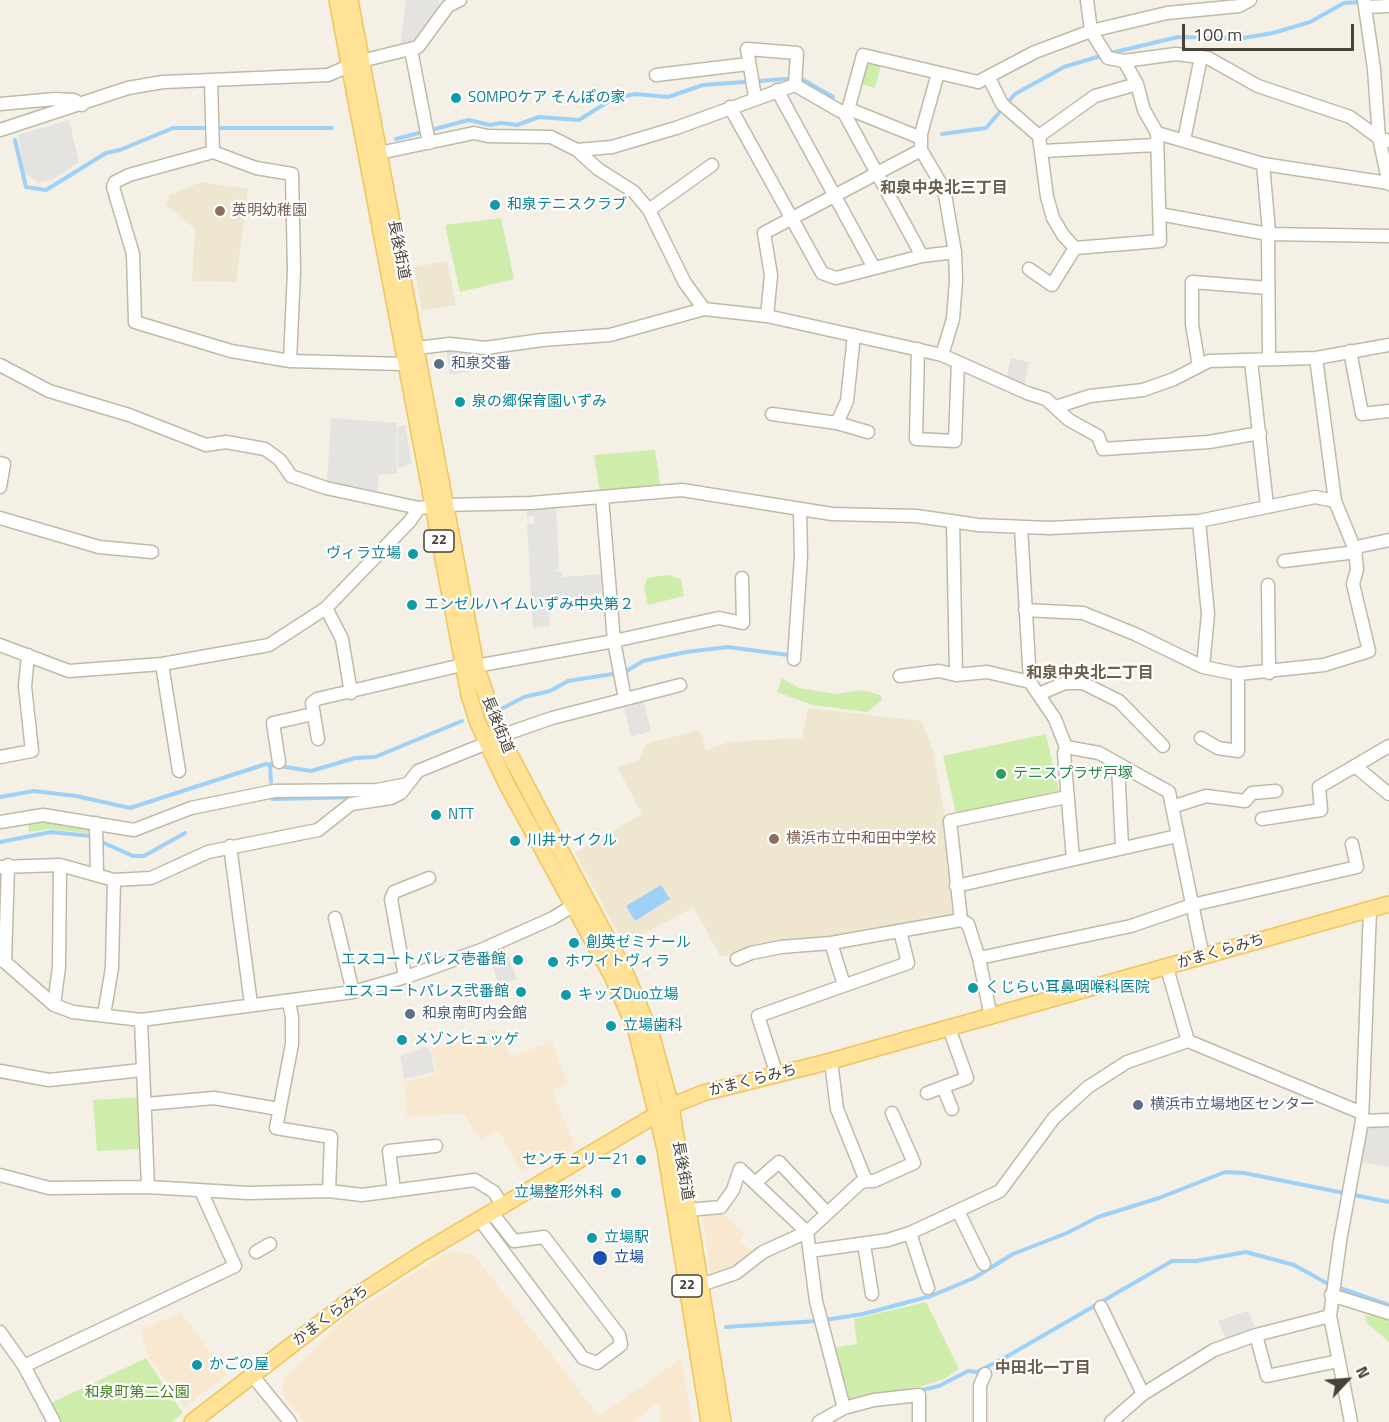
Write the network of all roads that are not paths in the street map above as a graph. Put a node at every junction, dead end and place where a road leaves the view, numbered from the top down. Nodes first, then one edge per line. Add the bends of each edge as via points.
1 (337, 0) edge
2 (350, 0) edge
3 (460, 0) edge
4 (1087, 0) edge
5 (1250, 0) edge
6 (1365, 4) edge
7 (1389, 6) edge
8 (1091, 30) junction
9 (411, 50) junction
10 (1201, 57) junction
11 (1124, 61) junction
12 (356, 64) junction
13 (749, 69) junction
14 (938, 73) junction
15 (656, 75) dead end
16 (989, 78) junction
17 (795, 79) junction
18 (211, 81) junction
19 (1137, 84) junction
20 (777, 90) junction
21 (754, 92) junction
22 (0, 105) edge
23 (82, 105) junction
24 (848, 106) junction
25 (730, 107) junction
26 (0, 130) edge
27 (922, 136) junction
28 (1039, 136) junction
29 (1157, 139) junction
30 (1384, 139) edge
31 (1184, 140) junction
32 (428, 141) junction
33 (577, 150) junction
34 (213, 152) junction
35 (1043, 152) junction
36 (379, 153) junction
37 (1263, 164) junction
38 (711, 165) dead end
39 (877, 173) junction
40 (1389, 183) edge
41 (834, 196) junction
42 (649, 210) junction
43 (1159, 214) junction
44 (793, 218) junction
45 (1269, 233) junction
46 (1389, 236) edge
47 (1075, 248) junction
48 (955, 252) junction
49 (922, 256) junction
50 (873, 266) junction
51 (1029, 269) dead end
52 (1268, 288) junction
53 (704, 309) junction
54 (767, 316) junction
55 (854, 334) junction
56 (1389, 345) edge
57 (417, 348) junction
58 (918, 349) junction
59 (1350, 351) junction
60 (942, 355) junction
61 (1269, 358) junction
62 (1316, 358) junction
63 (290, 361) junction
64 (1251, 361) junction
65 (958, 362) junction
66 (404, 364) junction
67 (0, 365) edge
68 (1199, 366) junction
69 (1056, 407) junction
70 (1389, 411) edge
71 (772, 414) dead end
72 (837, 423) junction
73 (868, 432) dead end
74 (1260, 433) junction
75 (0, 463) edge
76 (0, 487) edge
77 (602, 496) junction
78 (1335, 501) junction
79 (431, 506) junction
80 (1267, 506) junction
81 (800, 510) junction
82 (0, 518) edge
83 (953, 521) junction
84 (1199, 521) junction
85 (1021, 527) junction
86 (1389, 540) edge
87 (1355, 550) junction
88 (152, 552) dead end
89 (1284, 561) dead end
90 (742, 578) dead end
91 (1268, 585) dead end
92 (326, 608) junction
93 (1025, 610) junction
94 (614, 641) junction
95 (0, 645) edge
96 (28, 654) junction
97 (794, 659) dead end
98 (162, 664) junction
99 (469, 665) junction
100 (1203, 667) junction
101 (956, 672) junction
102 (1269, 673) junction
103 (1238, 674) junction
104 (900, 676) dead end
105 (1030, 676) junction
106 (680, 685) dead end
107 (351, 693) junction
108 (1039, 694) junction
109 (625, 699) junction
110 (313, 714) junction
111 (1202, 738) dead end
112 (318, 739) dead end
113 (493, 739) junction
114 (1163, 746) dead end
115 (1389, 746) edge
116 (1066, 747) junction
117 (0, 757) edge
118 (279, 762) dead end
119 (1118, 765) junction
120 (1355, 766) junction
121 (179, 771) dead end
122 (408, 784) junction
123 (1276, 790) dead end
124 (1389, 794) edge
125 (1067, 797) junction
126 (1172, 807) junction
127 (1262, 819) dead end
128 (0, 822) edge
129 (96, 823) junction
130 (1178, 836) junction
131 (1353, 844) dead end
132 (230, 846) junction
133 (1122, 847) junction
134 (1073, 859) junction
135 (60, 865) junction
136 (4, 866) edge
137 (97, 874) junction
138 (429, 878) dead end
139 (114, 880) junction
140 (956, 885) junction
141 (1389, 904) edge
142 (574, 905) junction
143 (1192, 905) junction
144 (1370, 910) junction
145 (335, 918) dead end
146 (961, 920) junction
147 (900, 931) junction
148 (831, 943) junction
149 (1203, 957) junction
150 (979, 958) junction
151 (737, 959) dead end
152 (3, 961) edge
153 (1167, 968) junction
154 (405, 977) junction
155 (844, 985) junction
156 (353, 992) junction
157 (289, 1002) junction
158 (250, 1004) junction
159 (54, 1005) junction
160 (104, 1015) junction
161 (991, 1017) junction
162 (141, 1020) junction
163 (949, 1028) junction
164 (1188, 1041) junction
165 (831, 1061) junction
166 (0, 1071) edge
167 (142, 1071) junction
168 (777, 1075) junction
169 (942, 1087) junction
170 (927, 1093) dead end
171 (147, 1104) junction
172 (279, 1109) junction
173 (665, 1109) junction
174 (952, 1109) dead end
175 (892, 1113) dead end
176 (1362, 1117) junction
177 (1389, 1120) edge
178 (436, 1146) dead end
179 (0, 1175) edge
180 (866, 1181) junction
181 (755, 1183) junction
182 (148, 1187) junction
183 (394, 1190) junction
184 (201, 1191) junction
185 (329, 1191) junction
186 (688, 1210) junction
187 (958, 1211) junction
188 (492, 1213) junction
189 (827, 1213) junction
190 (807, 1232) junction
191 (910, 1233) junction
192 (270, 1244) dead end
193 (864, 1244) junction
194 (810, 1251) junction
195 (256, 1252) dead end
196 (984, 1264) dead end
197 (700, 1285) junction
198 (928, 1288) dead end
199 (872, 1294) dead end
200 (1331, 1294) junction
201 (1101, 1308) dead end
202 (1389, 1313) edge
203 (1330, 1316) junction
204 (0, 1332) edge
205 (1256, 1335) junction
206 (1338, 1361) junction
207 (24, 1366) junction
208 (985, 1374) dead end
209 (252, 1375) junction
210 (1143, 1394) junction
211 (844, 1408) junction
212 (54, 1422) edge
213 (192, 1422) edge
214 (290, 1422) edge
215 (709, 1422) edge
216 (723, 1422) edge
217 (819, 1422) edge
218 (919, 1422) edge
219 (980, 1422) edge
220 (1111, 1422) edge
221 (1351, 1422) edge

1 - 12 main road, 長後街道 / 22
2 - 12 main road, 長後街道 / 22
3 - 9 street via 448,6 418,47
4 - 8 street
5 - 8 street via 1239,6 1167,13
6 - 7 street
6 - 30 street
8 - 11 street via 1104,53
8 - 16 street via 1035,52
9 - 12 street
9 - 32 street
10 - 11 street via 1176,54
10 - 30 street via 1258,86 1350,117
10 - 31 street
11 - 19 street
12 - 18 street via 328,75
12 - 36 main road, 長後街道 / 22
12 - 66 main road, 長後街道 / 22
13 - 15 street
13 - 17 street via 747,49 797,52
13 - 21 street
14 - 16 street via 978,82
14 - 24 street via 863,55
14 - 27 street
16 - 28 street via 1005,106
17 - 20 street
17 - 24 street
18 - 23 street via 163,82 128,88
18 - 34 street
19 - 28 street via 1095,96
19 - 29 street
20 - 21 street
20 - 41 street
21 - 25 street
22 - 23 street via 56,99 74,100
23 - 26 street
24 - 27 street
24 - 39 street
25 - 33 street via 612,147
25 - 44 street
27 - 39 street
27 - 48 street via 944,189
28 - 35 street
29 - 31 street
29 - 35 street
29 - 43 street
30 - 40 street
31 - 37 street
32 - 33 street via 474,133 550,137
32 - 36 street
33 - 42 street via 634,192
34 - 63 street via 256,168 292,174
34 - 63 street via 129,175 112,187 134,254 135,322 231,351
35 - 47 street via 1053,218
36 - 57 main road, 長後街道 / 22
37 - 40 street
37 - 45 street
38 - 42 street
39 - 41 street
39 - 49 street
41 - 44 street
41 - 50 street
42 - 53 street via 685,283
43 - 45 street
43 - 47 street via 1160,241
44 - 50 street via 822,273 836,278
44 - 54 street via 764,233 771,275
45 - 46 street
45 - 52 street
47 - 51 street via 1052,285
48 - 49 street
48 - 60 street via 953,319
49 - 50 street
52 - 61 street
52 - 68 street via 1192,282 1192,324
53 - 54 street
53 - 57 street via 610,334 485,348 450,344
54 - 55 street
55 - 58 street
55 - 72 street via 847,401
56 - 59 street
57 - 79 main road, 長後街道 / 22
58 - 60 street
58 - 65 street via 916,439 956,441
59 - 62 street
59 - 70 street via 1362,414
60 - 65 street
61 - 62 street
61 - 64 street
62 - 78 street
63 - 66 street
64 - 68 street via 1209,361
64 - 74 street
65 - 69 street via 1046,399
66 - 79 main road, 長後街道 / 22
67 - 79 street via 49,391 129,415 206,446 226,442 265,449 280,460 291,476 326,488
68 - 69 street via 1143,390 1090,396
69 - 74 street via 1069,420 1098,436 1103,449 1209,442
71 - 72 street
72 - 73 street
74 - 80 street
75 - 76 street via 4,464
77 - 79 street
77 - 81 street via 682,490
77 - 94 street
78 - 80 street via 1315,497
78 - 87 street
79 - 92 street via 410,520
79 - 99 main road, 長後街道 / 22
80 - 84 street
81 - 83 street
81 - 97 street
82 - 88 street via 99,547
83 - 85 street
83 - 101 street
84 - 85 street
84 - 100 street via 1208,614
85 - 93 street
86 - 87 street
87 - 89 street
87 - 102 street via 1357,569 1353,584 1369,651 1324,665
90 - 94 street via 743,623 719,618
91 - 102 street
92 - 98 street via 269,645
92 - 107 street via 342,639
93 - 100 street via 1083,613
93 - 105 street
94 - 99 street
94 - 109 street
95 - 96 street
96 - 98 street via 69,671
96 - 117 street via 26,686 32,751
98 - 121 street
99 - 107 street
99 - 113 main road, 長後街道 / 22
100 - 103 street
101 - 104 street
101 - 105 street
102 - 103 street
103 - 111 street via 1238,751 1218,748
105 - 108 street
106 - 109 street
107 - 110 street via 317,699 312,703
108 - 114 street via 1065,683 1083,683 1119,701
108 - 116 street
109 - 113 street
110 - 112 street
110 - 118 street via 273,723
113 - 122 street via 418,771
113 - 142 main road, 長後街道 / 22 via 506,783
113 - 173 main road, 長後街道 / 22 via 640,1005
115 - 120 street
116 - 119 street via 1099,753
116 - 125 street
119 - 126 street via 1169,792
119 - 133 street
120 - 124 street
120 - 127 street via 1319,787 1321,810
122 - 129 street via 377,790 284,790 226,799 134,830
122 - 132 street via 391,798 351,804 318,830
123 - 126 street via 1252,793 1245,801 1206,796
125 - 134 street
125 - 140 street via 950,821
126 - 130 street
128 - 129 street via 44,815
129 - 137 street
130 - 133 street
130 - 143 street
131 - 143 street via 1357,867
132 - 139 street via 151,878
132 - 158 street
133 - 134 street
134 - 140 street
135 - 136 street
135 - 137 street
135 - 159 street via 59,966
136 - 152 street
137 - 139 street
138 - 154 street via 394,892 392,899
139 - 160 street via 111,968
140 - 146 street
141 - 144 main road, かまくらみち
142 - 154 street via 502,941
142 - 173 main road, 長後街道 / 22 via 617,987
143 - 149 street
143 - 150 street via 1131,926
144 - 149 main road, かまくらみち
144 - 176 street
145 - 156 street
146 - 147 street
146 - 150 street via 968,924
147 - 148 street
147 - 155 street via 908,963
148 - 151 street via 781,947
148 - 155 street
149 - 153 main road, かまくらみち
150 - 161 street
152 - 159 street
153 - 161 main road, かまくらみち
153 - 164 street
154 - 156 street
155 - 168 street via 758,1016
156 - 157 street
157 - 158 street
157 - 172 street via 292,1044
158 - 162 street
159 - 160 street via 73,1012
160 - 162 street
161 - 163 main road, かまくらみち
162 - 167 street
163 - 165 main road, かまくらみち
163 - 169 street via 967,1078
164 - 176 street
164 - 187 street via 1127,1062 1088,1087 1054,1118 1000,1191
165 - 168 main road, かまくらみち
165 - 180 street via 837,1109
166 - 167 street via 49,1080
167 - 171 street
168 - 173 main road, かまくらみち via 703,1093
169 - 170 street
169 - 174 street
171 - 172 street via 214,1098
171 - 182 street
172 - 185 street via 276,1128 332,1137
173 - 186 main road, 長後街道 / 22
173 - 188 main road, かまくらみち
173 - 215 main road, 長後街道 / 22 via 665,1149
175 - 180 street via 914,1163
176 - 177 street
176 - 200 street
178 - 183 street via 389,1150
179 - 182 street via 49,1188
180 - 189 street
181 - 186 street via 740,1170 721,1207
181 - 189 street via 778,1162
181 - 190 street
182 - 184 street
183 - 185 street via 362,1195
183 - 188 street via 475,1180 494,1192
184 - 185 street
184 - 207 street via 235,1266
186 - 197 main road, 長後街道 / 22
187 - 191 street
187 - 196 street
188 - 188 street via 514,1241 544,1237 619,1335 621,1345 597,1364 583,1358
188 - 209 main road, かまくらみち via 354,1297
189 - 190 street
190 - 194 street
190 - 197 street via 763,1252 736,1273
191 - 193 street
191 - 198 street
192 - 195 street
193 - 194 street
193 - 199 street
194 - 211 street via 816,1301
197 - 216 main road, 長後街道 / 22
200 - 202 street
200 - 203 street
201 - 210 street
203 - 205 street
203 - 206 street
204 - 207 street
205 - 206 street via 1267,1376
205 - 210 street via 1214,1350
206 - 221 street
207 - 212 street
208 - 219 street via 980,1385
209 - 213 main road, かまくらみち
209 - 214 street
210 - 220 street
211 - 217 street
211 - 218 street via 919,1395

